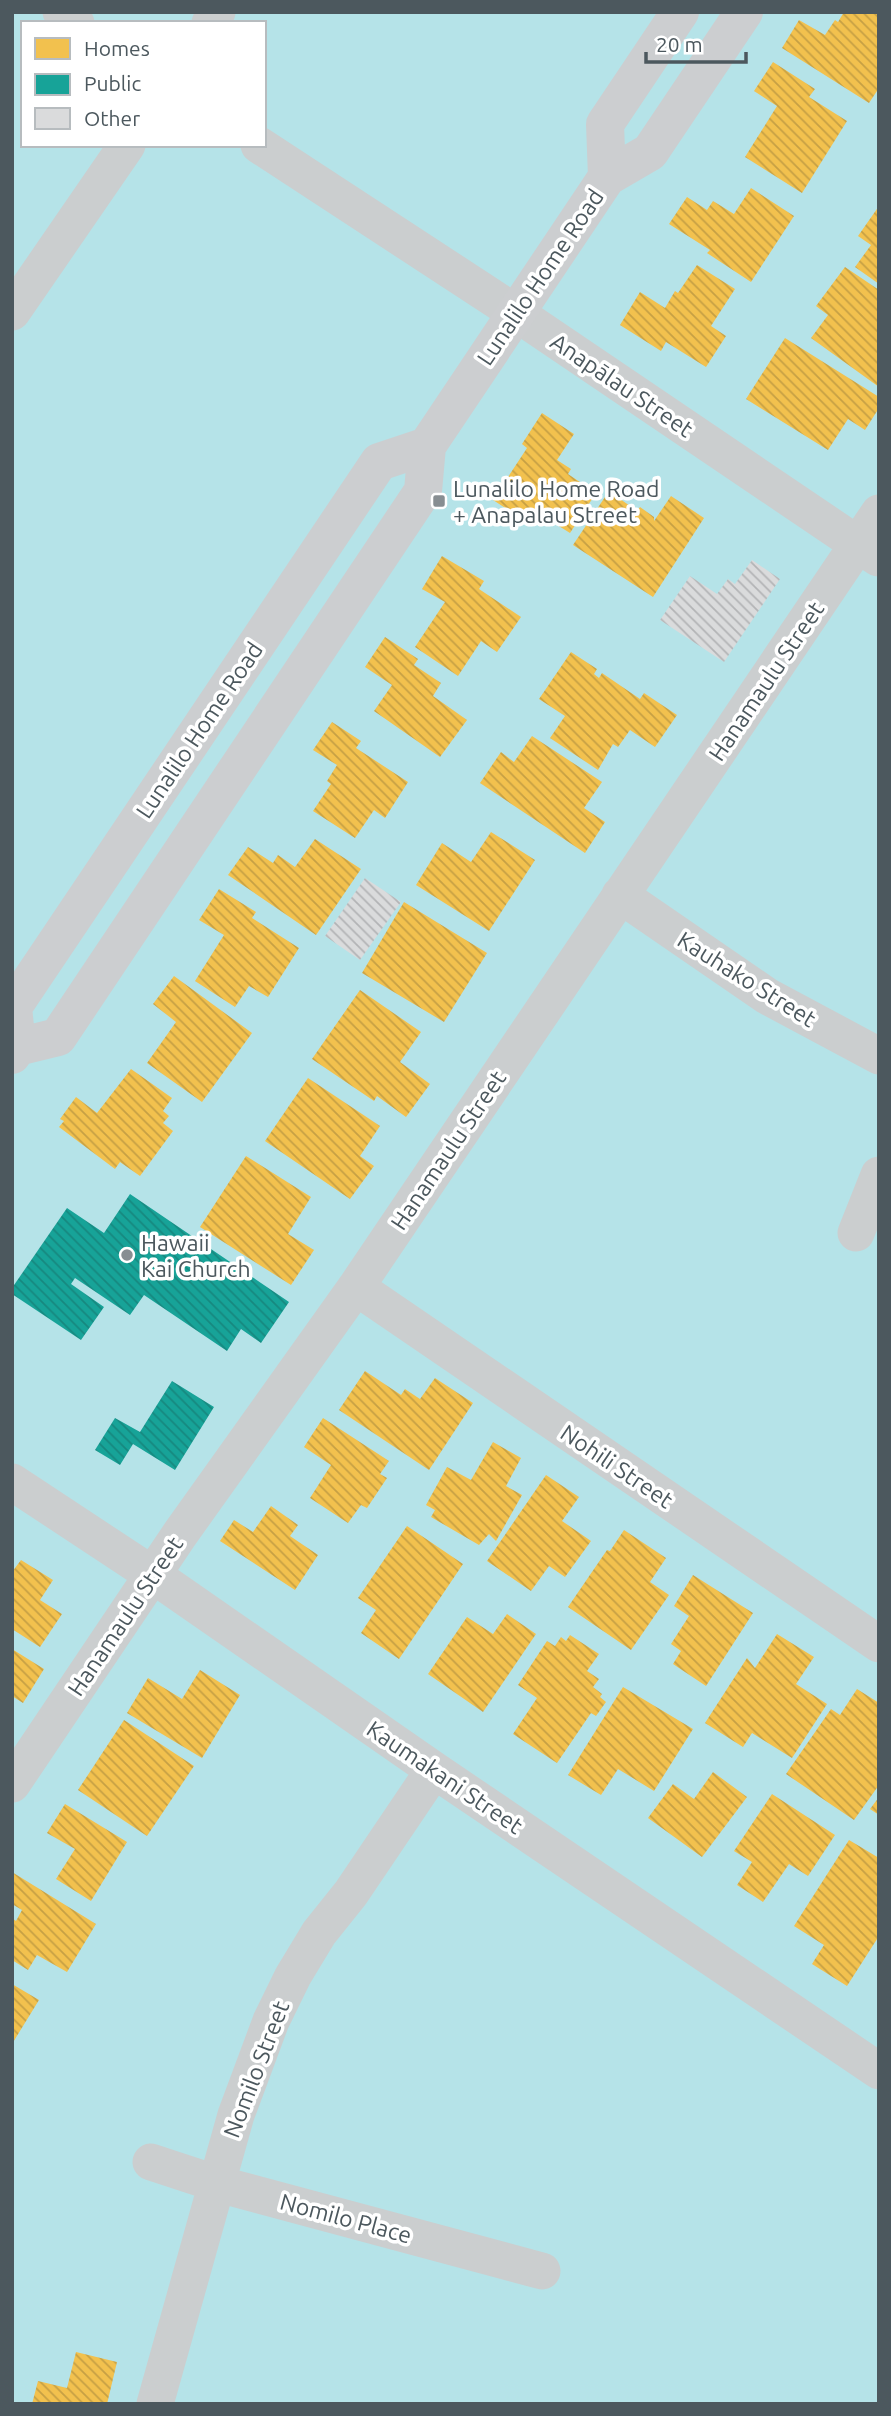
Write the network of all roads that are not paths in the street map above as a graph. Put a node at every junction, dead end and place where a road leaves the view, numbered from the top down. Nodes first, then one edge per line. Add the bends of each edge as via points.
1 (680, 12) edge
2 (744, 12) edge
3 (126, 147) edge
4 (261, 147) edge
5 (607, 177) junction
6 (12, 312) edge
7 (516, 313) junction
8 (427, 446) junction
9 (879, 513) edge
10 (868, 552) edge
11 (620, 895) junction
12 (15, 1051) edge
13 (879, 1056) edge
14 (879, 1175) edge
15 (856, 1233) dead end
16 (356, 1287) junction
17 (12, 1482) edge
18 (153, 1574) junction
19 (879, 1644) edge
20 (434, 1770) junction
21 (12, 1784) edge
22 (879, 2071) edge
23 (152, 2162) dead end
24 (218, 2184) junction
25 (541, 2271) dead end
26 (155, 2404) edge

1 - 5 main road, Lunalilo Home Road via 606,124
2 - 5 main road, Lunalilo Home Road via 650,152
3 - 6 street
4 - 7 street, Anapālau Street
5 - 7 main road, Lunalilo Home Road
7 - 8 main road, Lunalilo Home Road
7 - 10 street, Anapālau Street
8 - 12 main road, Lunalilo Home Road via 424,491 58,1037
8 - 12 main road, Lunalilo Home Road via 379,461 13,1007
9 - 10 street, Hanamaulu Street
10 - 11 street, Hanamaulu Street
11 - 13 street, Kauhako Street via 767,996
11 - 16 street, Hanamaulu Street
14 - 15 street
16 - 18 street, Hanamaulu Street
16 - 19 street, Nohili Street
17 - 18 street, Kaumakani Street
18 - 20 street, Kaumakani Street
18 - 21 street, Hanamaulu Street
20 - 22 street, Kaumakani Street
20 - 24 street, Nomilo Street via 293,1976 252,2067
23 - 24 street, Nomilo Place
24 - 25 street, Nomilo Place
24 - 26 street, Nomilo Street

